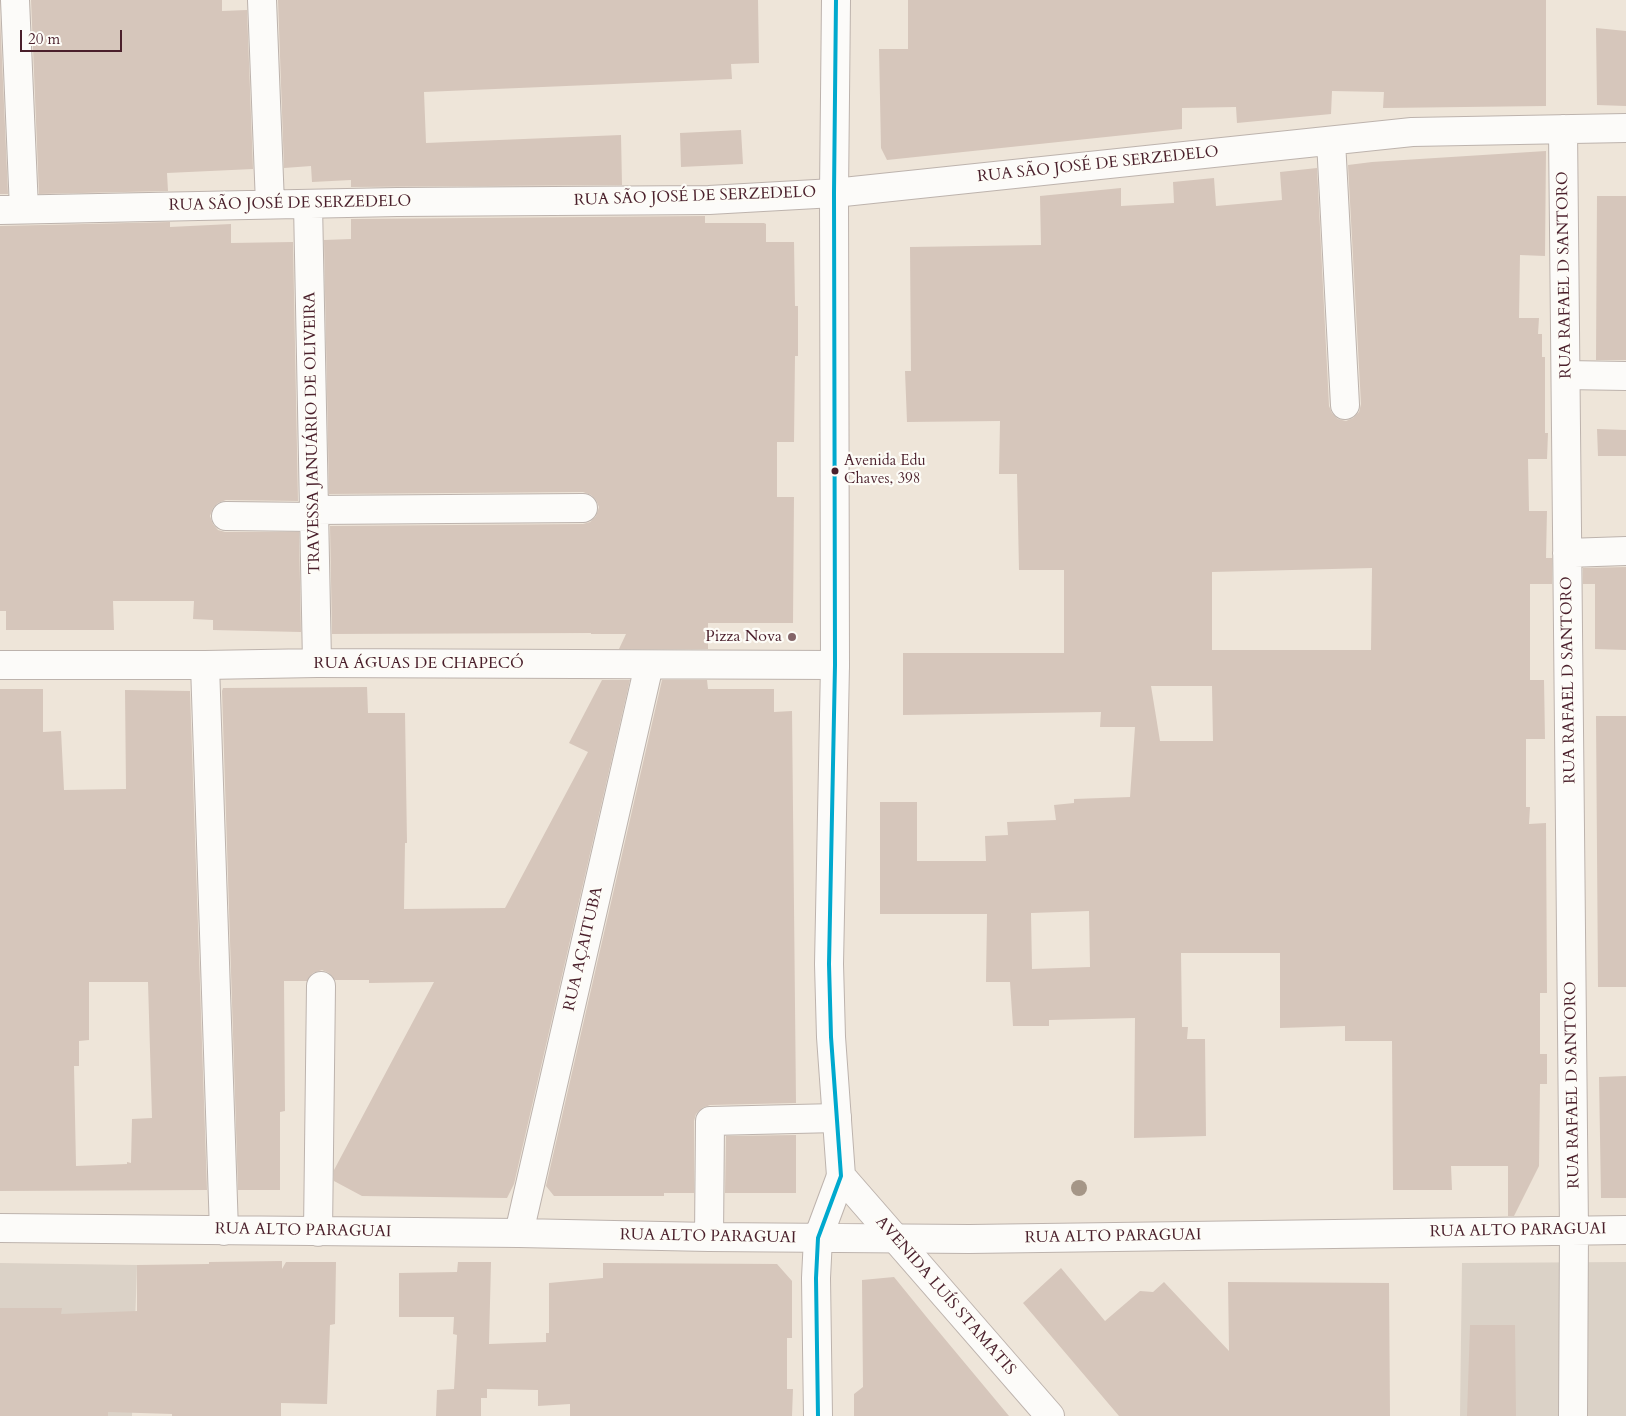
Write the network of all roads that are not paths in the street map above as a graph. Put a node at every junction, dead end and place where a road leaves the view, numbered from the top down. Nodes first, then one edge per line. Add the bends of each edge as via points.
1 (15, 0) edge
2 (262, 0) edge
3 (836, 0) edge
4 (1626, 128) edge
5 (1563, 129) junction
6 (1331, 141) junction
7 (834, 193) junction
8 (270, 204) junction
9 (308, 204) junction
10 (12, 210) edge
11 (1566, 375) junction
12 (1626, 376) edge
13 (1345, 405) dead end
14 (583, 508) dead end
15 (314, 514) junction
16 (226, 516) dead end
17 (1626, 551) edge
18 (1567, 553) junction
19 (317, 663) junction
20 (0, 665) edge
21 (205, 665) junction
22 (650, 665) junction
23 (835, 665) junction
24 (321, 986) dead end
25 (837, 1118) junction
26 (841, 1176) junction
27 (0, 1228) edge
28 (1574, 1230) junction
29 (1626, 1230) edge
30 (224, 1231) junction
31 (318, 1232) junction
32 (518, 1233) junction
33 (709, 1237) junction
34 (818, 1238) junction
35 (896, 1238) junction
36 (818, 1416) edge
37 (1050, 1416) edge
38 (1573, 1416) edge

1 - 10 street
2 - 8 street
3 - 7 street
4 - 5 street, RUA SÃO JOSÉ DE SERZEDELO
5 - 6 street, RUA SÃO JOSÉ DE SERZEDELO via 1412,132
5 - 11 street, RUA RAFAEL D SANTORO
6 - 7 street, RUA SÃO JOSÉ DE SERZEDELO
6 - 13 street
7 - 9 street, RUA SÃO JOSÉ DE SERZEDELO via 709,200
7 - 23 street
8 - 9 street, RUA SÃO JOSÉ DE SERZEDELO
8 - 10 street, RUA SÃO JOSÉ DE SERZEDELO
9 - 15 street, TRAVESSA JANUÁRIO DE OLIVEIRA
11 - 12 street
11 - 18 street, RUA RAFAEL D SANTORO
14 - 15 street
15 - 16 street
15 - 19 street, TRAVESSA JANUÁRIO DE OLIVEIRA
17 - 18 street
18 - 28 street, RUA RAFAEL D SANTORO
19 - 21 street, RUA ÁGUAS DE CHAPECÓ
19 - 22 street, RUA ÁGUAS DE CHAPECÓ
20 - 21 street, RUA ÁGUAS DE CHAPECÓ
21 - 30 street
22 - 23 street, RUA ÁGUAS DE CHAPECÓ
22 - 32 street, RUA AÇAITUBA
23 - 25 street via 829,964
24 - 31 street
25 - 26 street
25 - 33 street via 710,1120
26 - 34 street
26 - 35 street, AVENIDA LUÍS STAMATIS
27 - 30 street, RUA ALTO PARAGUAI
28 - 29 street, RUA ALTO PARAGUAI
28 - 35 street, RUA ALTO PARAGUAI
28 - 38 street, RUA RAFAEL D SANTORO
30 - 31 street, RUA ALTO PARAGUAI
31 - 32 street, RUA ALTO PARAGUAI
32 - 33 street, RUA ALTO PARAGUAI
33 - 34 street, RUA ALTO PARAGUAI
34 - 35 street, RUA ALTO PARAGUAI
34 - 36 street
35 - 37 street, AVENIDA LUÍS STAMATIS

